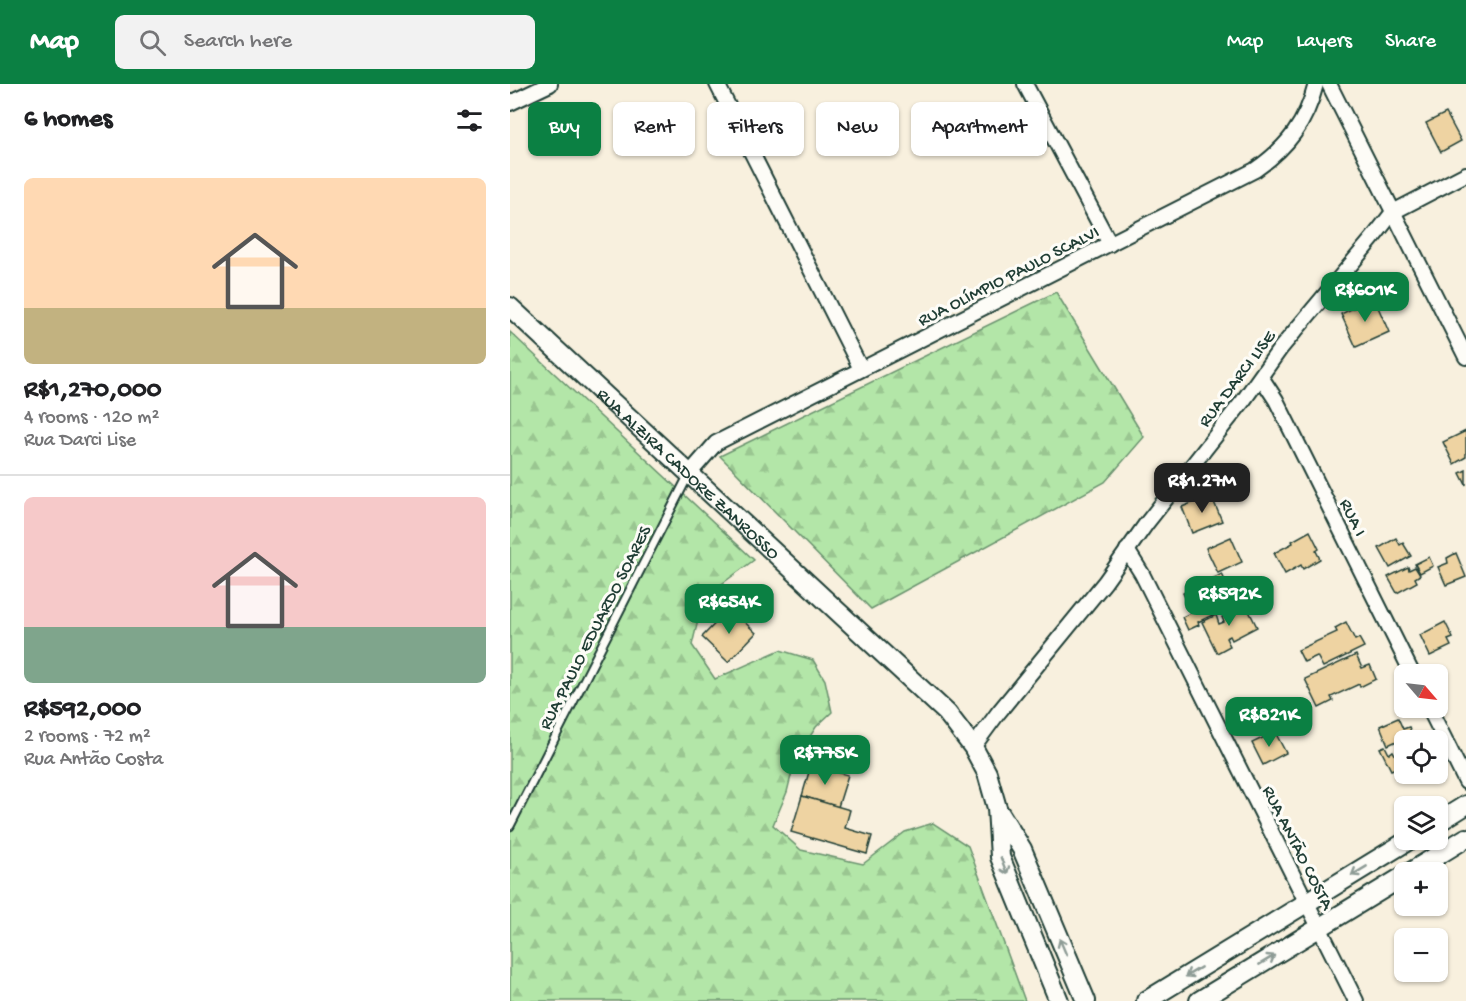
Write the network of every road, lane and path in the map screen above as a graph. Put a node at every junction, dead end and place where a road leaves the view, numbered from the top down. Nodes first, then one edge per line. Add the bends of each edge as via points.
1 (550, 84) edge
2 (717, 84) edge
3 (1025, 84) edge
4 (1316, 84) edge
5 (1329, 84) edge
6 (510, 103) edge
7 (1466, 174) edge
8 (1393, 212) junction
9 (1110, 244) junction
10 (510, 307) edge
11 (1466, 357) edge
12 (861, 369) junction
13 (1261, 377) junction
14 (689, 474) junction
15 (1127, 550) junction
16 (1408, 664) edge
17 (1434, 718) edge
18 (973, 747) junction
19 (1466, 782) edge
20 (1466, 805) edge
21 (997, 808) junction
22 (1448, 816) edge
23 (510, 826) edge
24 (1466, 838) edge
25 (1394, 849) edge
26 (1427, 862) edge
27 (1394, 882) edge
28 (1307, 903) junction
29 (1319, 927) junction
30 (1059, 1001) edge
31 (1086, 1001) edge
32 (1146, 1001) edge
33 (1199, 1001) edge
34 (1356, 1001) edge

1 - 6 street
2 - 12 street
3 - 9 street
4 - 9 street, RUA OLÍMPIO PAULO SCALVI via 1300,125 1273,158
5 - 8 street
7 - 8 street, RUA DARCI LISE
8 - 11 street
8 - 13 street, RUA DARCI LISE
9 - 12 street, RUA OLÍMPIO PAULO SCALVI
10 - 14 street, RUA ALZIRA CADORE ZANROSSO
12 - 14 street, RUA OLÍMPIO PAULO SCALVI via 716,443
13 - 15 street, RUA DARCI LISE
13 - 16 street, RUA I
14 - 18 street, RUA ALZIRA CADORE ZANROSSO via 947,713
14 - 23 lane, RUA PAULO EDUARDO SOARES
15 - 18 street, RUA DARCI LISE
15 - 28 street, RUA ANTÃO COSTA
17 - 19 street
18 - 21 street, RUA ALZIRA CADORE ZANROSSO via 987,773
20 - 22 street
21 -> 30 street, RUA ALZIRA CADORE ZANROSSO via 1000,857
31 -> 21 street, RUA ALZIRA CADORE ZANROSSO via 1022,849
24 - 26 street
25 -> 28 street
27 - 29 street
28 - 29 street, RUA ANTÃO COSTA
28 -> 32 street
33 -> 29 street
29 - 34 street, RUA ANTÃO COSTA

